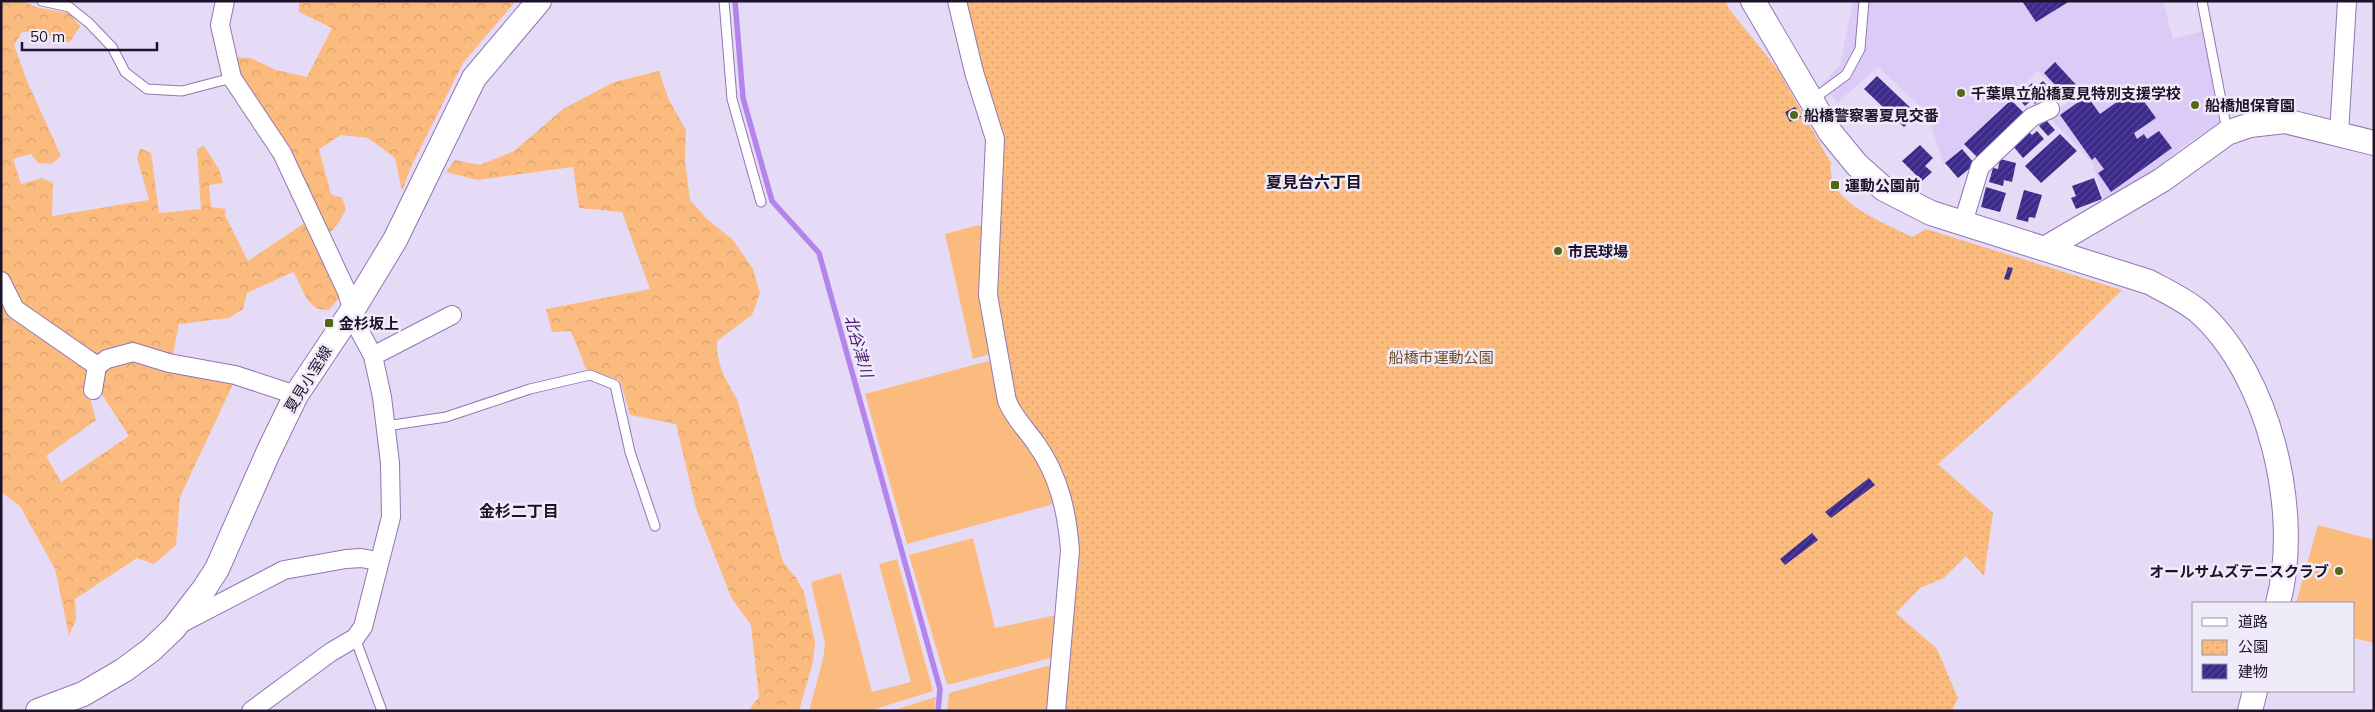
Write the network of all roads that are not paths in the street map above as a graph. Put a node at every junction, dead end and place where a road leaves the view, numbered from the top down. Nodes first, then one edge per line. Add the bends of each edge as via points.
1 (42, 1) edge
2 (225, 1) edge
3 (539, 1) edge
4 (724, 1) edge
5 (957, 1) edge
6 (1753, 1) edge
7 (1864, 1) edge
8 (2202, 1) edge
9 (2347, 1) edge
10 (232, 78) junction
11 (1811, 101) junction
12 (2050, 109) dead end
13 (2227, 133) junction
14 (2339, 134) junction
15 (2374, 143) edge
16 (761, 202) dead end
17 (1963, 223) junction
18 (2046, 248) junction
19 (1, 281) edge
20 (352, 311) junction
21 (452, 315) dead end
22 (373, 356) junction
23 (97, 366) junction
24 (94, 390) dead end
25 (296, 395) junction
26 (386, 426) junction
27 (654, 526) dead end
28 (378, 561) junction
29 (2278, 602) edge
30 (174, 628) junction
31 (355, 638) junction
32 (2255, 692) edge
33 (73, 705) edge
34 (38, 711) edge
35 (251, 711) edge
36 (382, 711) edge
37 (1056, 711) edge
38 (2250, 711) edge

1 - 10 lane via 69,7 112,47 125,72 147,90 182,91
2 - 10 street via 220,25
3 - 20 street, 夏見小室線 via 474,78 396,240
4 - 16 lane via 732,98
5 - 37 street via 995,139 988,295 1007,401 1012,413 1054,471 1068,526 1070,550
6 - 11 street
7 - 11 lane via 1860,49 1846,75
8 - 13 lane
9 - 14 street
10 - 20 street via 282,153
11 - 17 street via 1830,132 1857,165 1884,189 1931,213
12 - 17 street via 2032,117 1980,167
13 - 14 street via 2250,125 2285,122
13 - 18 street via 2162,180
14 - 15 street
17 - 18 street
18 - 29 street via 2149,282 2176,295 2219,334 2237,361 2262,409 2278,461 2286,524
19 - 23 street via 15,309
20 - 22 street
20 - 25 street, 夏見小室線
21 - 22 street
22 - 26 street
23 - 24 street
23 - 25 street via 107,359 133,352 169,363 235,375
25 - 30 street, 夏見小室線 via 216,569
26 - 27 lane via 446,417 590,375 615,385 630,452
26 - 28 street via 391,516
28 - 30 street via 346,559 284,570
28 - 31 street via 363,627
30 - 33 street, 夏見小室線 via 151,650
31 - 35 street
31 - 36 lane
32 - 38 street
33 - 34 street, 夏見小室線

